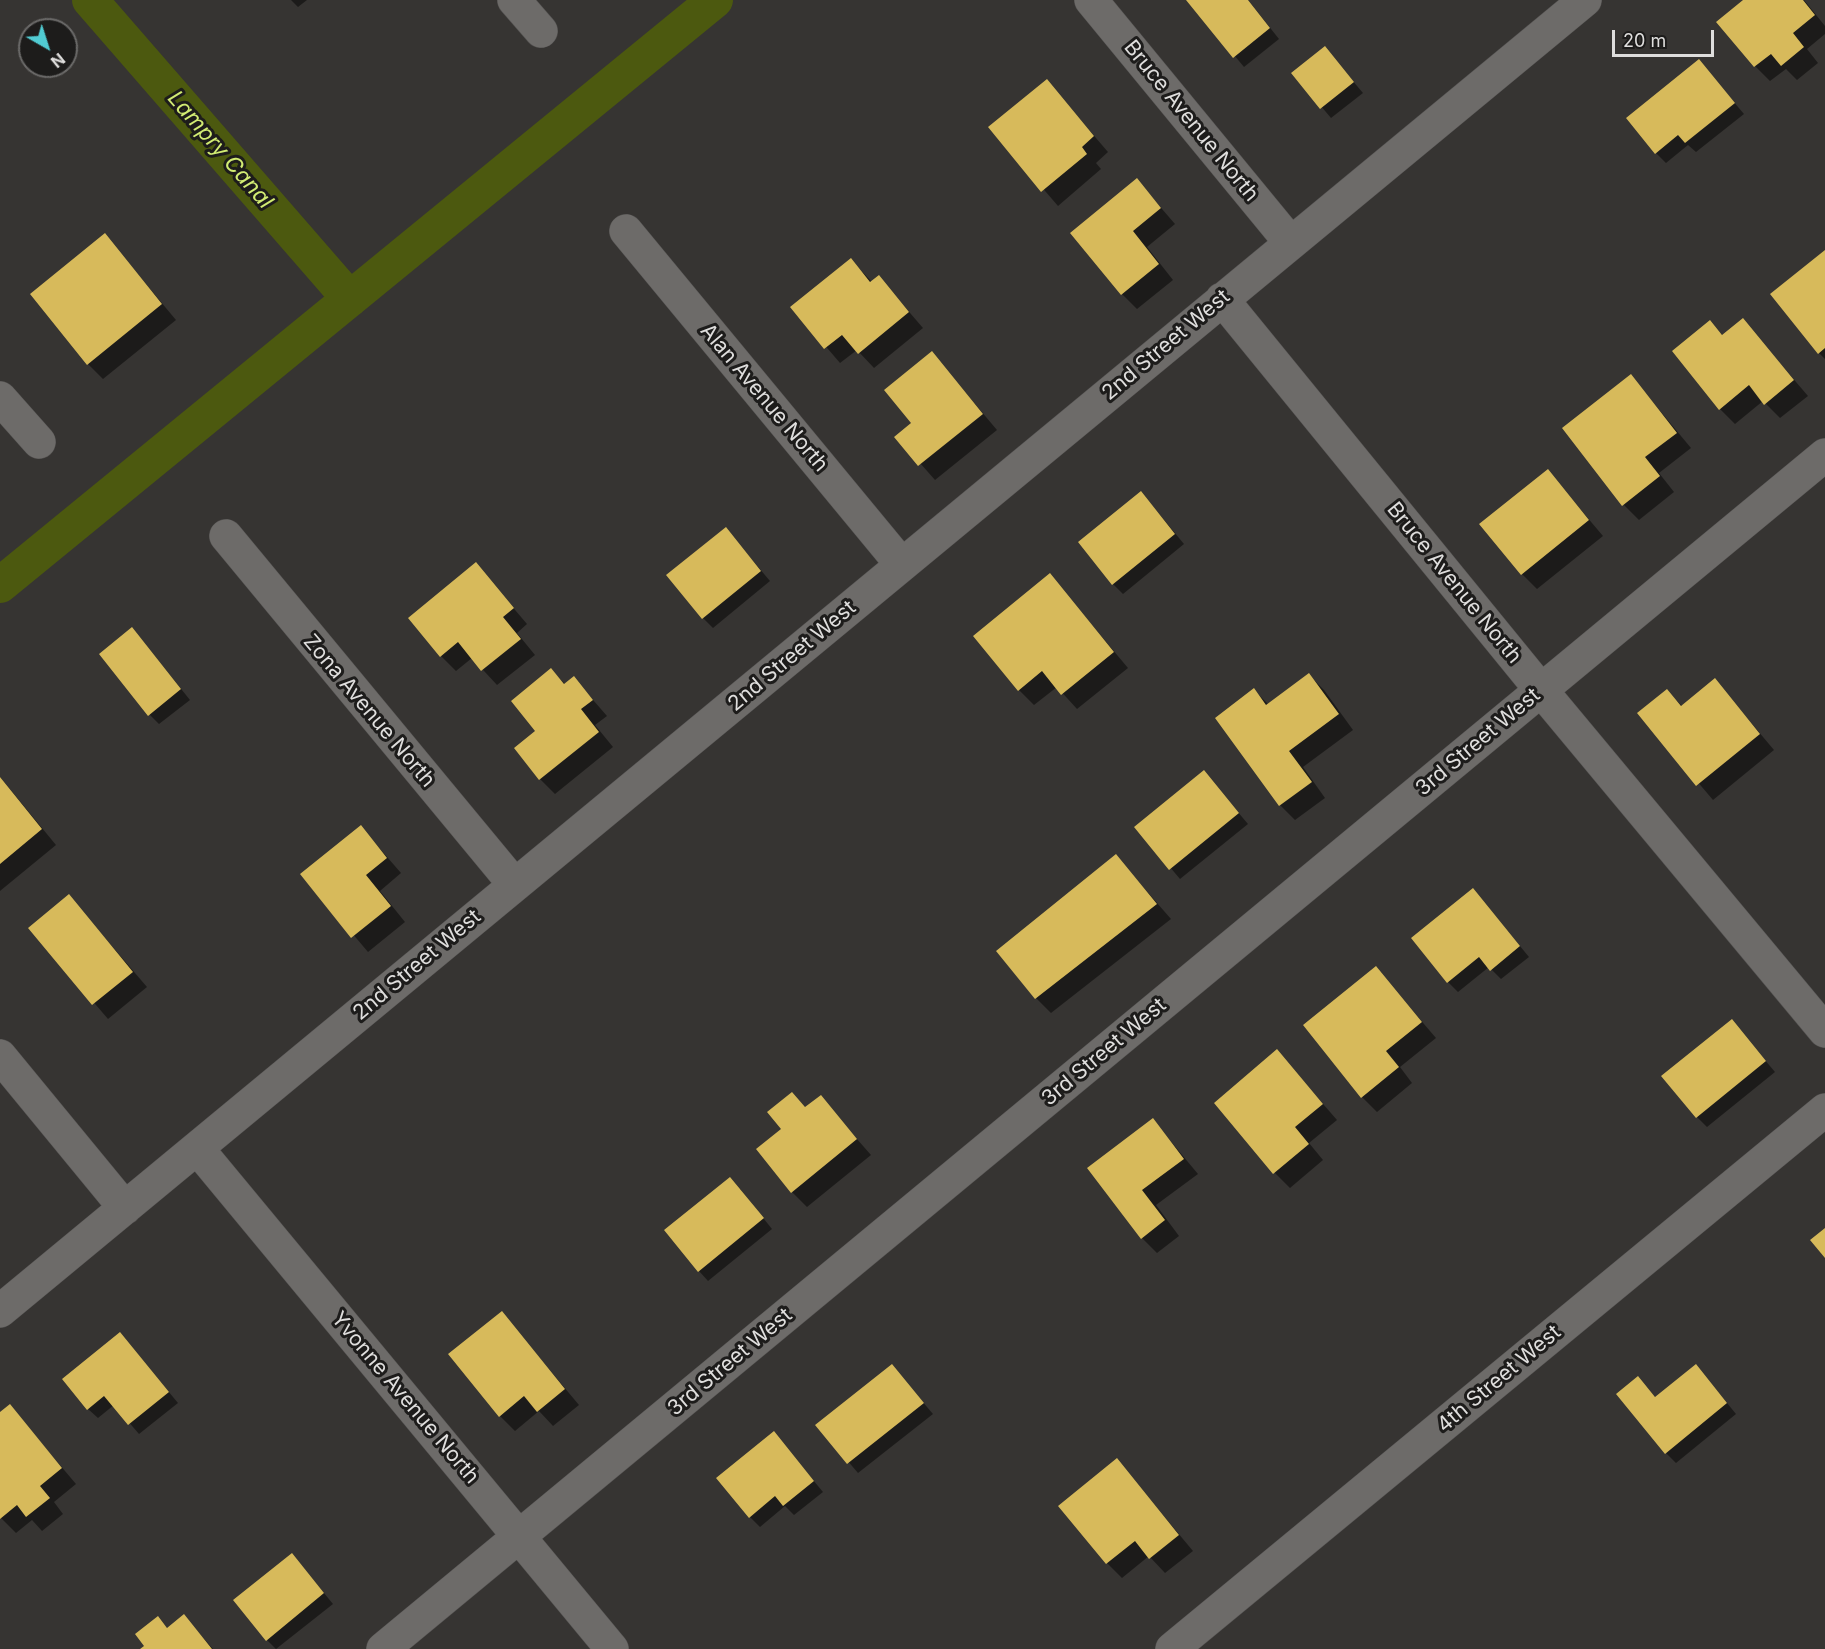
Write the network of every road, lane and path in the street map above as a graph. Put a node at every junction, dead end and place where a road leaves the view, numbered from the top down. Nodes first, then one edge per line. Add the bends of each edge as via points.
1 (514, 0) edge
2 (1091, 0) edge
3 (1585, 0) edge
4 (541, 31) dead end
5 (626, 231) dead end
6 (1290, 242) junction
7 (1222, 299) junction
8 (0, 398) edge
9 (39, 442) dead end
10 (1825, 455) edge
11 (226, 536) dead end
12 (902, 565) junction
13 (1541, 690) junction
14 (514, 884) junction
15 (1825, 1031) edge
16 (0, 1056) edge
17 (1825, 1110) edge
18 (197, 1148) junction
19 (125, 1208) junction
20 (0, 1311) edge
21 (519, 1536) junction
22 (383, 1649) edge
23 (612, 1649) edge
24 (1172, 1649) edge

1 - 4 street
2 - 6 street, Bruce Avenue North
3 - 6 street, 2nd Street West
5 - 12 street, Alan Avenue North
6 - 7 street, 2nd Street West
7 - 12 street, 2nd Street West
7 - 13 street, Bruce Avenue North
8 - 9 street
10 - 13 street, 3rd Street West
11 - 14 street, Zona Avenue North
12 - 14 street, 2nd Street West
13 - 15 street, Bruce Avenue North
13 - 21 street, 3rd Street West
14 - 18 street, 2nd Street West
16 - 19 street
17 - 24 street, 4th Street West
18 - 19 street, 2nd Street West
18 - 21 street, Yvonne Avenue North
19 - 20 street, 2nd Street West
21 - 22 street, 3rd Street West
21 - 23 street, Yvonne Avenue North

